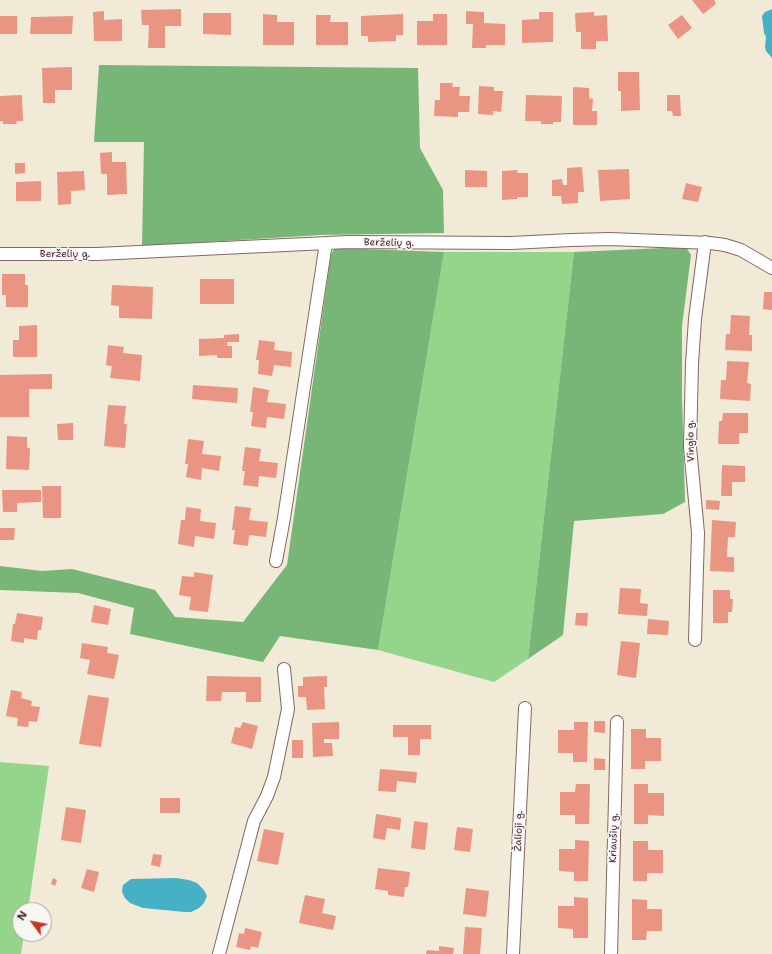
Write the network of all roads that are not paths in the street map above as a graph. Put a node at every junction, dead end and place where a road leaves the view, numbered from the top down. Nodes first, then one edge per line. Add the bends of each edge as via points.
1 (705, 242) junction
2 (326, 243) junction
3 (0, 254) edge
4 (772, 268) edge
5 (276, 561) dead end
6 (695, 640) dead end
7 (284, 669) dead end
8 (525, 708) dead end
9 (617, 722) dead end
10 (219, 954) edge
11 (513, 954) edge
12 (610, 954) edge

1 - 2 street, Berželių g. via 610,239 511,243
1 - 4 street, Berželių g. via 740,250
1 - 6 street, Vingio g. via 695,319 690,447 698,534
2 - 3 street, Berželių g. via 97,254
2 - 5 street
7 - 10 street via 288,709 274,777 254,821
8 - 11 street, Žalioji g.
9 - 12 street, Kriaušių g.

